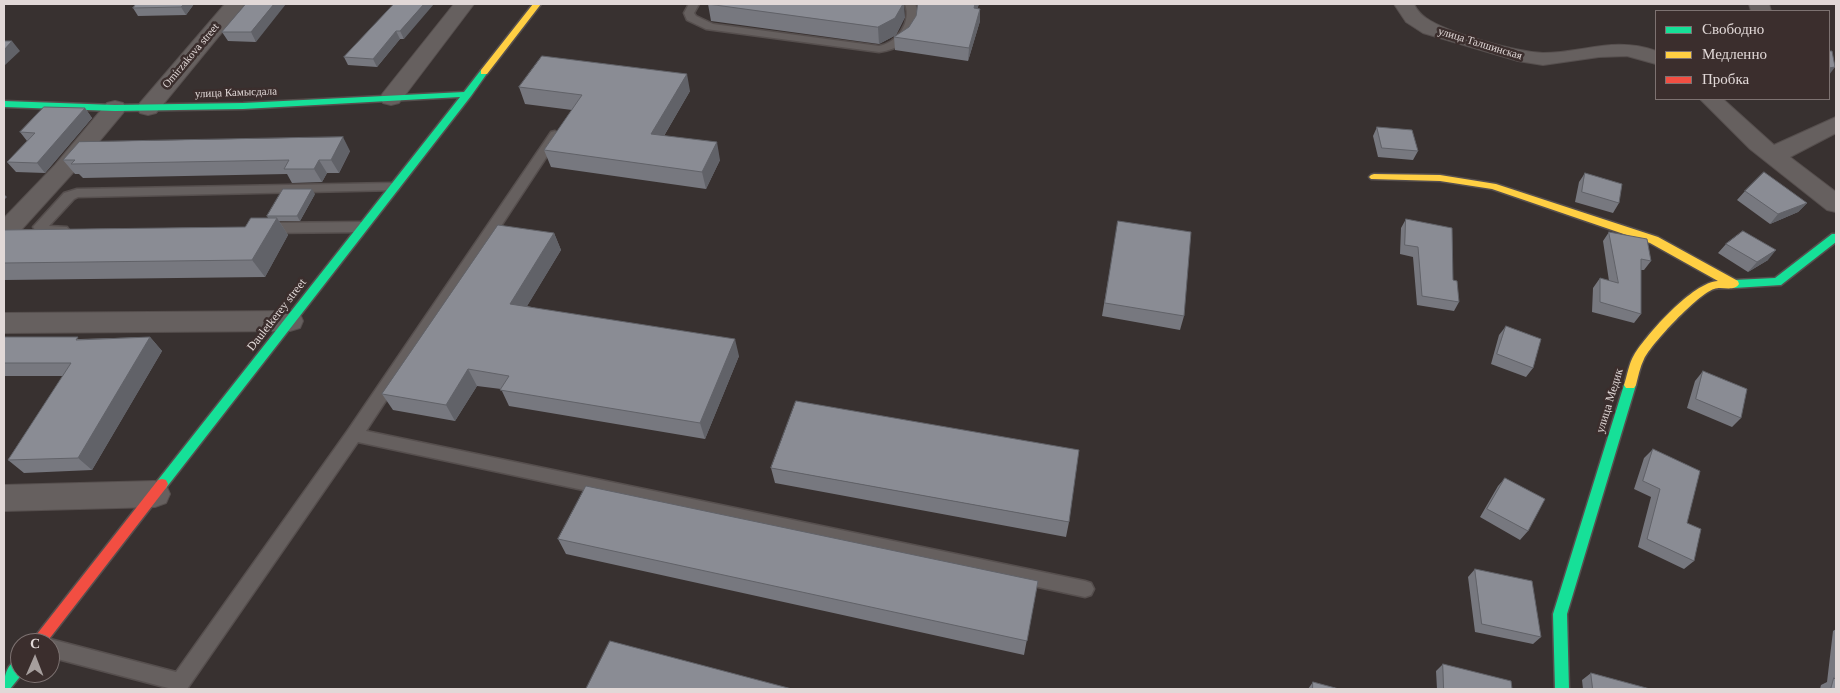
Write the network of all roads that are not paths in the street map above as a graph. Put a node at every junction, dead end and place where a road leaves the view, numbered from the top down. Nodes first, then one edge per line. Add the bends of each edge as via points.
1 (235, 4) edge
2 (464, 4) edge
3 (537, 4) edge
4 (694, 4) edge
5 (910, 4) edge
6 (1404, 4) edge
7 (1655, 58) edge
8 (468, 94) junction
9 (391, 98) junction
10 (1712, 100) edge
11 (4, 104) edge
12 (115, 108) junction
13 (148, 108) junction
14 (1836, 124) edge
15 (559, 128) edge
16 (1774, 157) junction
17 (1374, 176) dead end
18 (394, 187) junction
19 (1836, 204) edge
20 (361, 227) junction
21 (252, 228) edge
22 (74, 230) edge
23 (4, 234) edge
24 (1836, 237) edge
25 (1730, 283) junction
26 (290, 321) junction
27 (4, 323) edge
28 (354, 435) junction
29 (155, 494) junction
30 (4, 498) edge
31 (1085, 589) dead end
32 (45, 633) edge
33 (60, 651) edge
34 (1562, 689) edge

1 - 13 street, Omirzakova street
2 - 9 street
3 - 8 street, Dauletkerey street
4 - 5 lane via 689,13 691,18 710,27 879,49 905,37 912,8
6 - 7 street, улица Талшинская via 1421,24 1526,58 1544,59 1605,50 1630,50
8 - 9 street, улица Камысдала
8 - 18 street, Dauletkerey street
9 - 13 street, улица Камысдала
10 - 16 street
11 - 12 street, улица Камысдала
12 - 13 street, улица Камысдала
12 - 23 street
14 - 16 street via 1787,147
15 - 28 lane
16 - 19 street
17 - 25 street via 1440,178 1493,186 1654,240
18 - 20 street, Dauletkerey street
18 - 22 lane via 77,193 69,196 40,227 44,230
20 - 21 lane
20 - 26 street, Dauletkerey street
24 - 25 street, улица Медик via 1777,282
25 - 34 street, улица Медик via 1711,285 1682,307 1638,358 1560,614
26 - 27 street
26 - 29 street, Dauletkerey street
28 - 31 lane
28 - 33 lane via 180,682
29 - 30 street
29 - 32 street, Dauletkerey street

